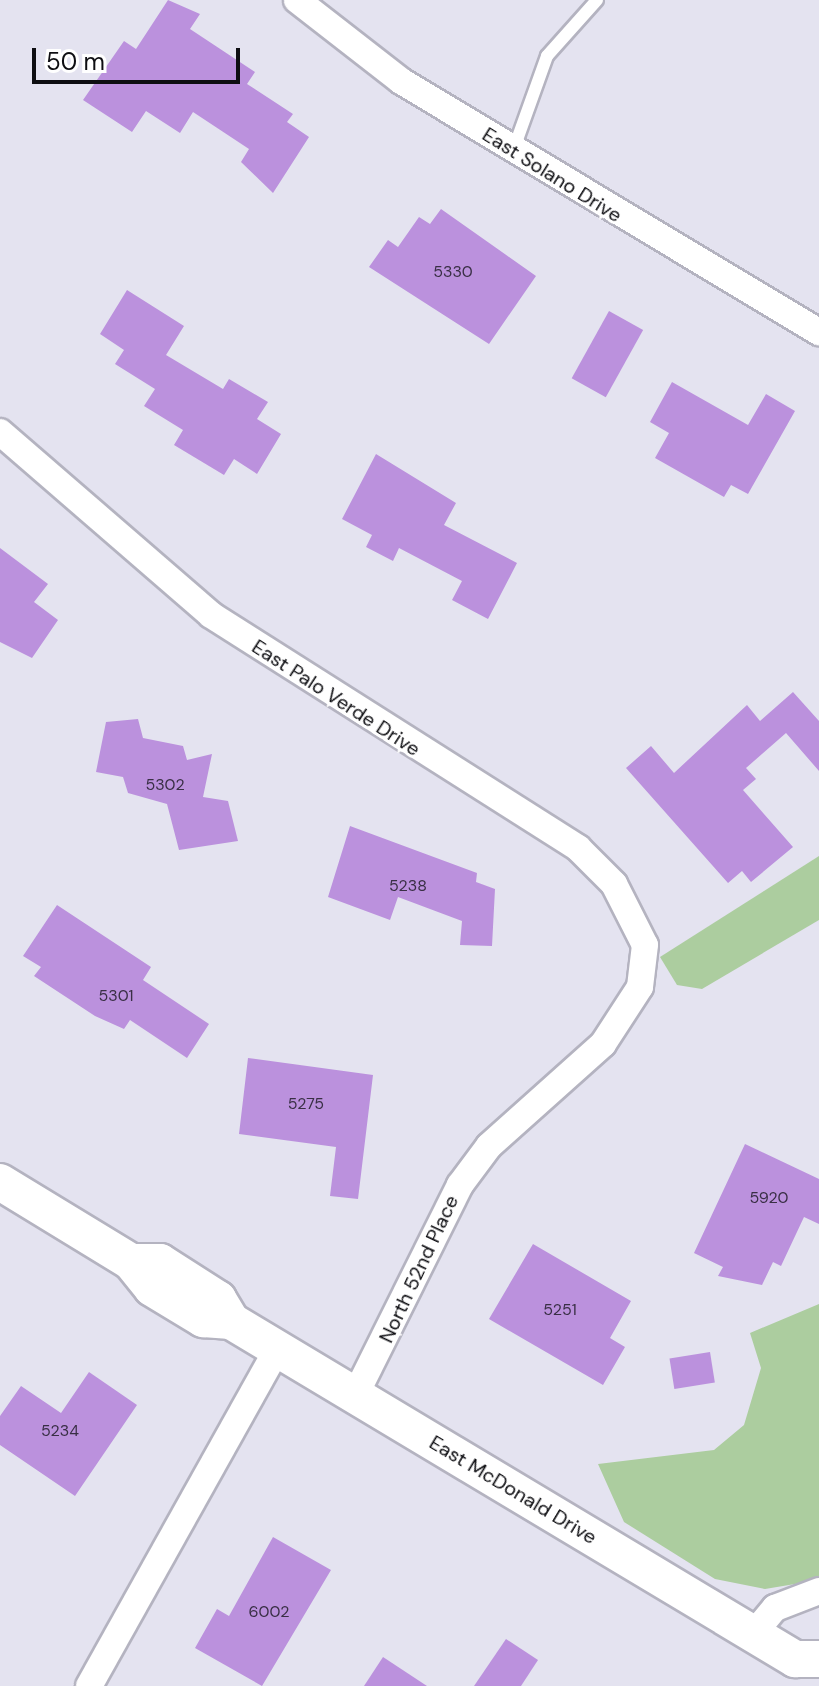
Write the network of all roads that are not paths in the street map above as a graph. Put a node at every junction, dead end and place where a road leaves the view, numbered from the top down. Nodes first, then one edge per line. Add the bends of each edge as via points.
1 (297, 0) edge
2 (597, 0) edge
3 (513, 151) junction
4 (819, 332) edge
5 (0, 432) edge
6 (645, 969) joint
7 (0, 1182) edge
8 (277, 1350) junction
9 (355, 1396) junction
10 (819, 1591) edge
11 (754, 1633) junction
12 (809, 1668) edge
13 (89, 1686) edge

1 - 3 street, East Solano Drive via 401,81
2 - 3 lane via 547,56
3 - 4 street, East Solano Drive
5 - 6 street, East Palo Verde Drive via 211,615 578,848 630,909
6 - 9 street, North 52nd Place via 631,1007 603,1044 489,1146 460,1185
7 - 8 street, East McDonald Drive via 131,1262 152,1288 203,1319 231,1321
8 - 9 street, East McDonald Drive
8 - 13 street
9 - 11 street, East McDonald Drive
10 - 11 street via 775,1608
11 - 12 street, East McDonald Drive

